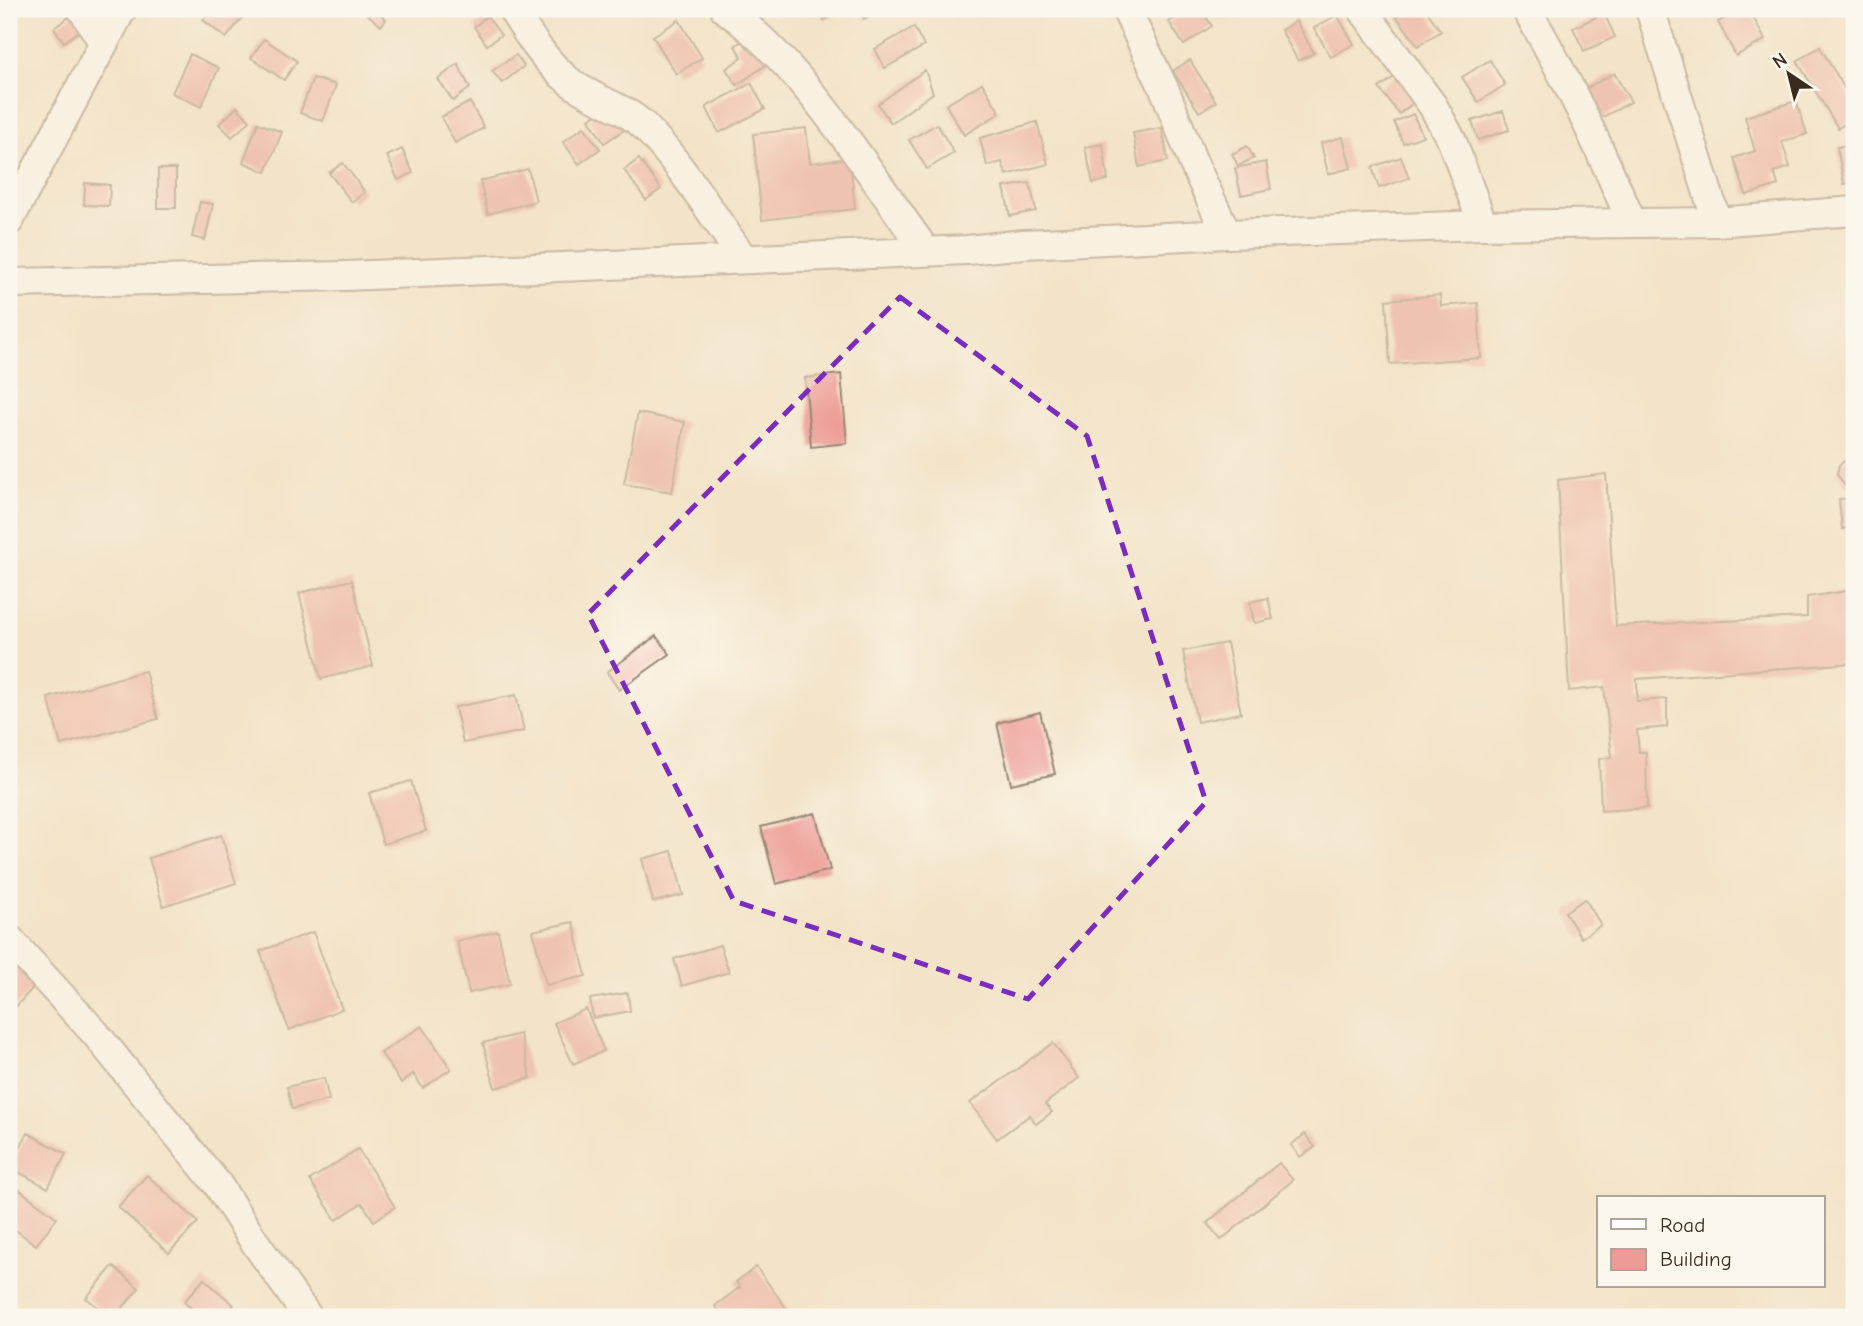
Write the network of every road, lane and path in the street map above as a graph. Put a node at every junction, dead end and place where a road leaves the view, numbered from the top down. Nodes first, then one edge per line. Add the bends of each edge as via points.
1 (82, 9) edge
2 (122, 9) edge
3 (512, 9) edge
4 (725, 9) edge
5 (1126, 9) edge
6 (1362, 9) edge
7 (1526, 9) edge
8 (1650, 9) edge
9 (103, 42) junction
10 (1854, 211) edge
11 (9, 221) edge
12 (1717, 222) junction
13 (1632, 223) junction
14 (1483, 225) junction
15 (1227, 234) junction
16 (926, 250) junction
17 (743, 258) junction
18 (9, 283) edge
19 (9, 939) edge
20 (308, 1317) edge

1 - 9 street
2 - 9 street
3 - 17 street via 568,80 645,127
4 - 16 street via 768,46 811,93
5 - 15 street
6 - 14 street via 1433,106 1452,141
7 - 13 street via 1591,128
8 - 12 street
9 - 11 street
10 - 12 street
12 - 13 street
13 - 14 street
14 - 15 street
15 - 16 street
16 - 17 street
17 - 18 street via 346,276
19 - 20 street via 94,1033 218,1185

